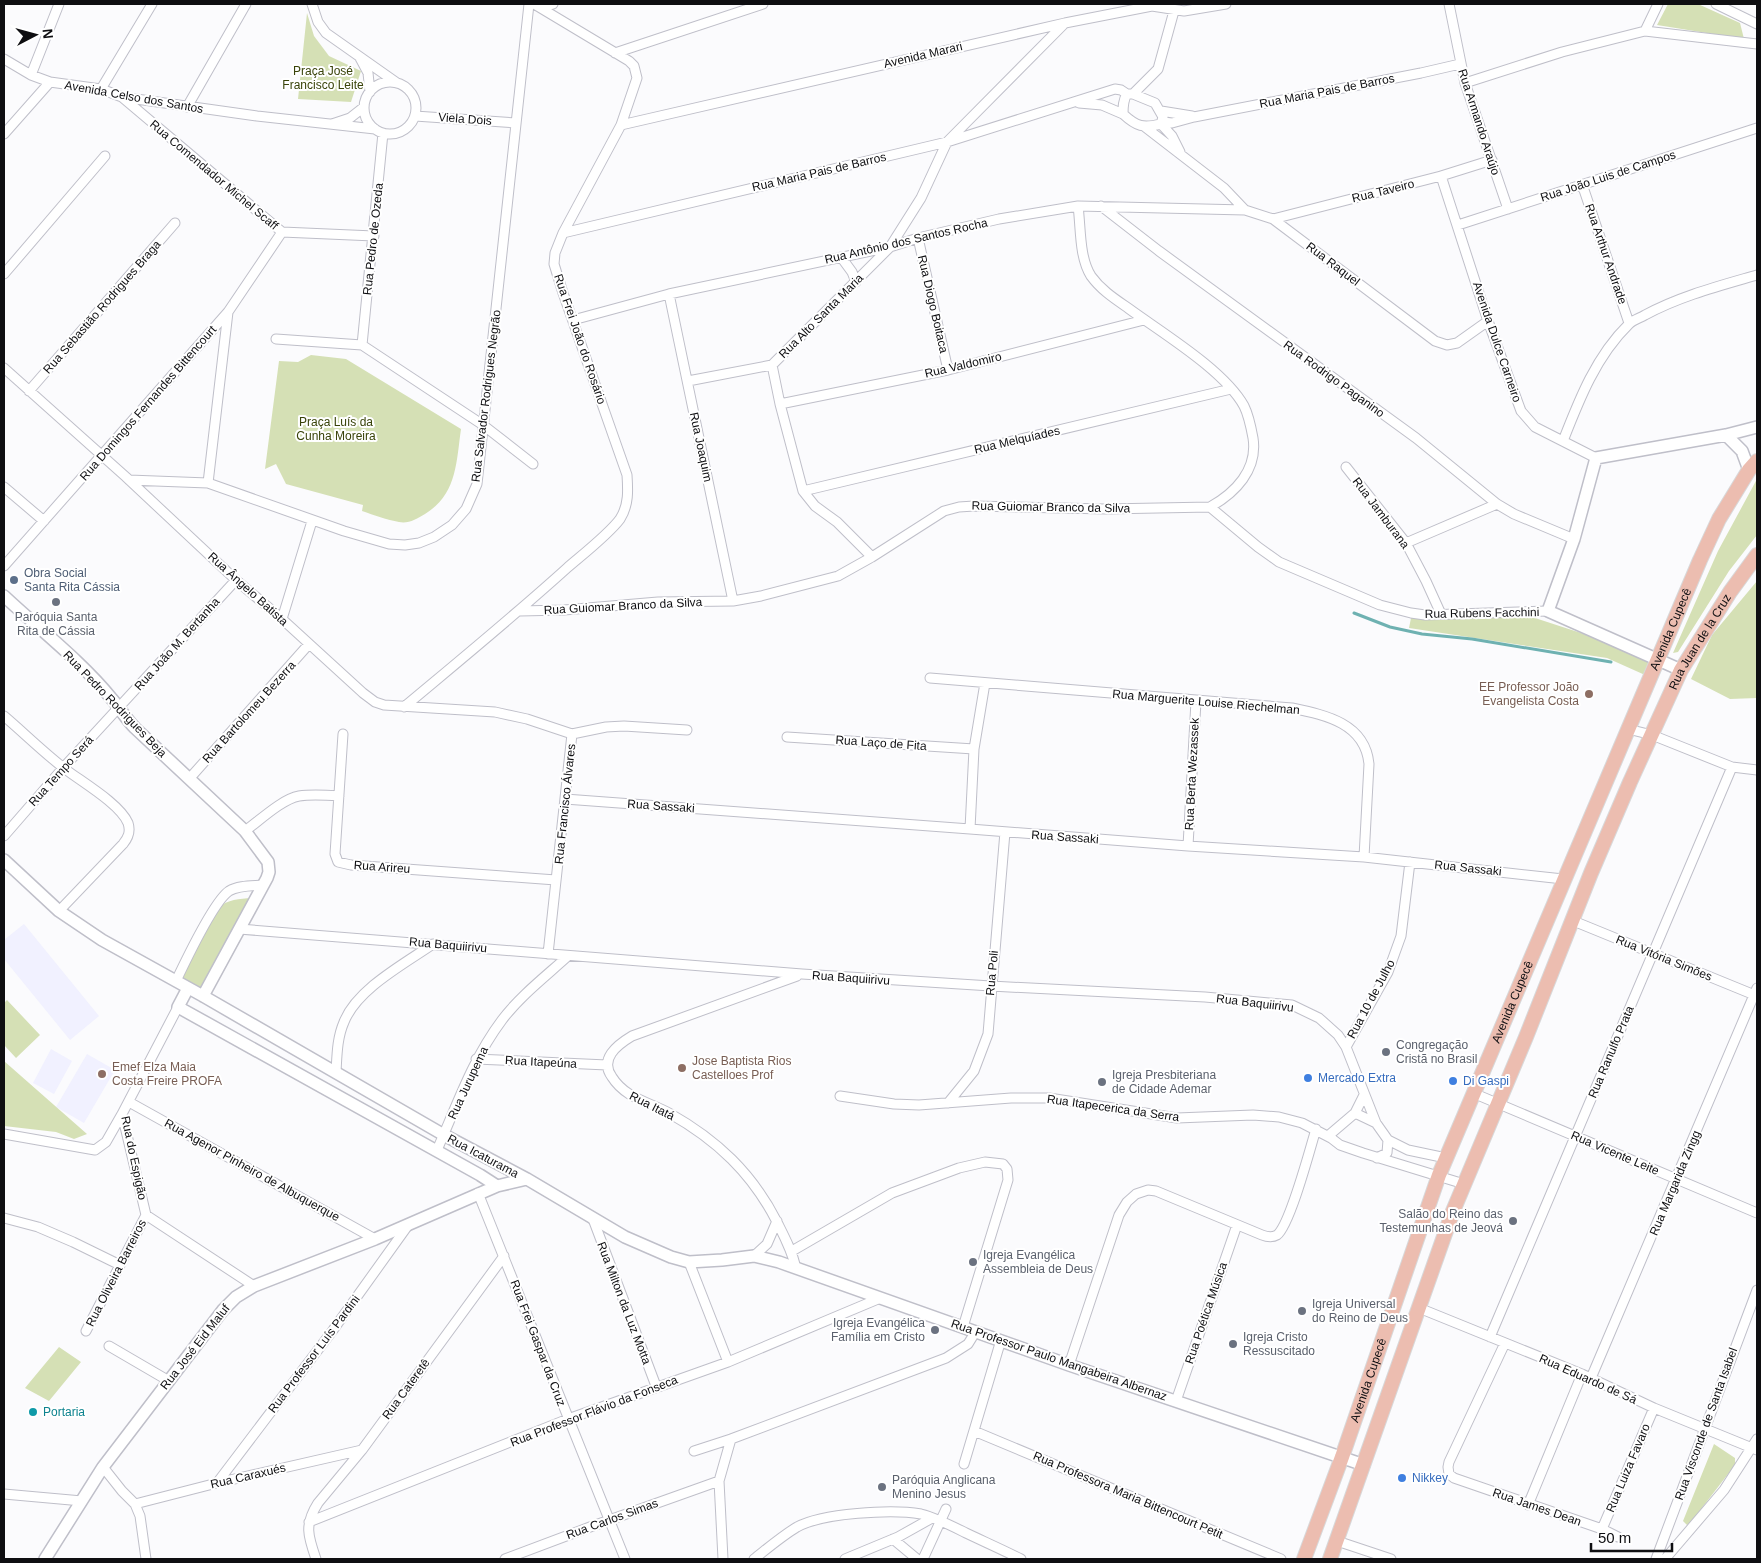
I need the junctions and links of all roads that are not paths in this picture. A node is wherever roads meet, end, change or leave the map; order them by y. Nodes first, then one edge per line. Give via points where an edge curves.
1 (60, 4) edge
2 (152, 4) edge
3 (246, 4) edge
4 (312, 4) edge
5 (528, 4) edge
6 (553, 4) edge
7 (763, 4) edge
8 (1226, 4) edge
9 (1449, 4) edge
10 (1658, 4) edge
11 (1718, 4) edge
12 (1149, 5) edge
13 (538, 6) edge
14 (1194, 7) edge
15 (1174, 11) junction
16 (1065, 23) junction
17 (1757, 24) edge
18 (1645, 31) junction
19 (1757, 44) edge
20 (615, 53) junction
21 (4, 58) edge
22 (360, 58) junction
23 (1460, 64) junction
24 (31, 75) junction
25 (50, 82) junction
26 (1465, 82) junction
27 (397, 83) junction
28 (101, 89) junction
29 (370, 92) junction
30 (1130, 94) junction
31 (122, 97) junction
32 (1073, 103) junction
33 (187, 107) junction
34 (364, 107) junction
35 (1161, 111) junction
36 (1123, 114) junction
37 (415, 116) junction
38 (1194, 117) junction
39 (516, 122) junction
40 (1162, 123) junction
41 (330, 125) junction
42 (621, 125) junction
43 (1145, 127) junction
44 (1757, 128) edge
45 (379, 131) junction
46 (4, 134) edge
47 (947, 142) junction
48 (1182, 154) junction
49 (105, 156) dead end
50 (1492, 160) junction
51 (1441, 176) junction
52 (1582, 184) junction
53 (1078, 206) junction
54 (1101, 206) junction
55 (1508, 209) junction
56 (1245, 210) junction
57 (1273, 219) junction
58 (175, 223) dead end
59 (1458, 225) junction
60 (282, 232) junction
61 (563, 233) junction
62 (374, 236) junction
63 (918, 238) junction
64 (890, 247) junction
65 (841, 257) junction
66 (4, 274) edge
67 (1757, 275) edge
68 (856, 282) junction
69 (669, 294) junction
70 (228, 312) junction
71 (573, 320) junction
72 (1144, 320) junction
73 (1488, 321) junction
74 (1629, 324) junction
75 (276, 339) dead end
76 (362, 345) junction
77 (772, 365) junction
78 (4, 368) edge
79 (948, 370) junction
80 (688, 381) junction
81 (29, 390) junction
82 (1231, 390) junction
83 (780, 404) junction
84 (483, 425) junction
85 (1757, 427) edge
86 (1726, 435) junction
87 (1563, 441) junction
88 (102, 454) junction
89 (1596, 458) junction
90 (533, 464) dead end
91 (1753, 466) edge
92 (1346, 467) dead end
93 (130, 480) junction
94 (208, 483) junction
95 (4, 487) edge
96 (803, 490) junction
97 (1497, 504) junction
98 (1210, 507) junction
99 (44, 521) junction
100 (312, 521) junction
101 (1574, 539) junction
102 (1406, 543) junction
103 (1757, 555) edge
104 (872, 557) junction
105 (4, 566) edge
106 (236, 580) junction
107 (4, 596) edge
108 (732, 601) junction
109 (520, 611) junction
110 (1548, 611) junction
111 (1441, 614) junction
112 (282, 619) junction
113 (309, 644) junction
114 (1658, 659) junction
115 (1681, 670) junction
116 (930, 678) dead end
117 (985, 683) junction
118 (1196, 701) junction
119 (404, 707) junction
120 (119, 708) junction
121 (4, 716) edge
122 (1628, 728) junction
123 (687, 730) dead end
124 (343, 734) dead end
125 (572, 734) junction
126 (1652, 736) junction
127 (787, 737) dead end
128 (974, 749) junction
129 (1732, 767) junction
130 (63, 768) junction
131 (1757, 770) edge
132 (189, 779) junction
133 (339, 796) junction
134 (566, 799) junction
135 (970, 828) junction
136 (245, 831) junction
137 (1005, 832) junction
138 (4, 836) edge
139 (1188, 846) junction
140 (1364, 857) junction
141 (4, 860) edge
142 (1410, 862) junction
143 (1563, 879) junction
144 (556, 880) junction
145 (263, 885) junction
146 (59, 911) junction
147 (1572, 920) junction
148 (239, 929) junction
149 (433, 944) junction
150 (548, 954) junction
151 (1653, 954) junction
152 (568, 956) junction
153 (802, 974) junction
154 (176, 981) junction
155 (991, 986) junction
156 (188, 988) junction
157 (1756, 993) edge
158 (203, 996) junction
159 (178, 1007) junction
160 (1346, 1047) junction
161 (476, 1059) junction
162 (606, 1065) junction
163 (336, 1072) junction
164 (1473, 1093) junction
165 (1364, 1095) junction
166 (840, 1096) dead end
167 (129, 1102) junction
168 (948, 1102) junction
169 (1498, 1104) junction
170 (1354, 1113) junction
171 (122, 1114) junction
172 (1376, 1123) junction
173 (1316, 1129) junction
174 (4, 1134) edge
175 (444, 1135) junction
176 (1328, 1136) junction
177 (1575, 1136) junction
178 (1388, 1140) junction
179 (437, 1150) junction
180 (1378, 1158) junction
181 (1446, 1158) junction
182 (1439, 1175) junction
183 (1677, 1178) junction
184 (527, 1179) junction
185 (1464, 1184) junction
186 (497, 1186) junction
187 (478, 1194) junction
188 (1757, 1213) edge
189 (146, 1214) junction
190 (4, 1218) edge
191 (593, 1219) junction
192 (777, 1221) junction
193 (409, 1224) junction
194 (1237, 1225) junction
195 (376, 1239) junction
196 (792, 1251) junction
197 (504, 1256) junction
198 (754, 1256) junction
199 (689, 1262) junction
200 (120, 1265) junction
201 (796, 1268) junction
202 (254, 1286) junction
203 (1757, 1290) edge
204 (878, 1299) junction
205 (1419, 1308) junction
206 (963, 1327) junction
207 (86, 1331) dead end
208 (976, 1331) junction
209 (1490, 1337) junction
210 (1001, 1340) junction
211 (1506, 1343) junction
212 (109, 1346) dead end
213 (728, 1362) junction
214 (1069, 1365) junction
215 (1582, 1374) junction
216 (1591, 1378) junction
217 (169, 1381) junction
218 (656, 1386) junction
219 (1176, 1400) junction
220 (1654, 1408) junction
221 (568, 1419) junction
222 (1705, 1428) junction
223 (974, 1431) junction
224 (730, 1439) junction
225 (1756, 1445) edge
226 (362, 1450) junction
227 (694, 1451) dead end
228 (1342, 1457) junction
229 (964, 1464) dead end
230 (1364, 1465) junction
231 (103, 1467) junction
232 (719, 1481) junction
233 (217, 1482) junction
234 (4, 1494) edge
235 (82, 1501) junction
236 (135, 1504) junction
237 (1528, 1505) junction
238 (946, 1509) dead end
239 (937, 1519) junction
240 (609, 1520) junction
241 (309, 1522) junction
242 (1602, 1529) junction
243 (1618, 1537) dead end
244 (893, 1539) junction
245 (1337, 1541) junction
246 (1017, 1558) edge
247 (46, 1559) edge
248 (146, 1559) edge
249 (316, 1559) edge
250 (505, 1559) edge
251 (625, 1559) edge
252 (723, 1559) edge
253 (754, 1559) edge
254 (845, 1559) edge
255 (917, 1559) edge
256 (922, 1559) edge
257 (1281, 1559) edge
258 (1304, 1559) edge
259 (1330, 1559) edge
260 (1391, 1559) edge
261 (1656, 1559) edge
262 (1665, 1559) edge

1 - 24 street
2 - 28 street
3 - 33 street
4 - 22 street via 326,33
5 - 39 street, Rua Salvador Rodrigues Negrão
6 - 13 street
7 - 20 street
8 - 14 street, Avenida Marari
9 - 23 street, Rua Armando Araújo
10 - 18 street
11 - 17 street
12 - 15 street, Avenida Marari
12 - 16 street, Avenida Marari
13 - 20 street
14 - 15 street, Avenida Marari
15 - 30 street via 1158,69
16 - 42 street, Avenida Marari
16 - 47 street, Rua Alto Santa Maria
18 - 19 street
18 - 26 street
20 - 42 street, Rua Frei João do Rosário via 629,61 637,72
21 - 24 street, Avenida Celso dos Santos
22 - 27 street
22 - 29 street via 368,73
23 - 26 street, Rua Armando Araújo
23 - 38 street, Rua Maria Pais de Barros
24 - 25 street, Avenida Celso dos Santos
25 - 28 street, Avenida Celso dos Santos
25 - 46 street
26 - 50 street, Rua Armando Araújo
27 - 29 street via 383,83
27 - 37 street via 412,96
28 - 31 street, Avenida Celso dos Santos
29 - 34 street
30 - 32 street, Rua Maria Pais de Barros via 1115,89
30 - 35 street via 1155,103
30 - 36 street via 1125,97
31 - 33 street, Avenida Celso dos Santos
31 - 60 street, Rua Comendador Michel Scaff
32 - 36 street, Rua Maria Pais de Barros via 1102,105
32 - 47 street, Rua Maria Pais de Barros
33 - 41 street, Avenida Celso dos Santos
34 - 41 street, Avenida Celso dos Santos via 350,118
34 - 45 street via 368,123
35 - 38 street, Rua Maria Pais de Barros
35 - 40 street
36 - 43 street via 1134,124
37 - 39 street, Viela Dois
37 - 45 street via 408,127 396,134
38 - 40 street, Rua Maria Pais de Barros via 1172,124
39 - 84 street, Rua Salvador Rodrigues Negrão
40 - 43 street
40 - 48 street, Rua Raquel
41 - 45 street, Avenida Celso dos Santos
42 - 61 street, Rua Frei João do Rosário
43 - 48 street, Rua Raquel
44 - 52 street, Rua João Luis de Campos
45 - 62 street, Rua Pedro de Ozeda
47 - 61 street, Rua Maria Pais de Barros
47 - 64 street, Rua Alto Santa Maria via 921,198
48 - 56 street, Rua Raquel
49 - 66 street
50 - 51 street, Rua Taveiro
50 - 55 street, Rua Armando Araújo
51 - 57 street, Rua Taveiro
51 - 59 street, Avenida Dulce Carneiro
52 - 55 street, Rua João Luis de Campos
52 - 74 street, Rua Arthur Andrade
53 - 54 street, Rua Antônio dos Santos Rocha
53 - 63 street, Rua Antônio dos Santos Rocha via 999,219
53 - 72 street via 1083,250 1092,277 1100,288
54 - 56 street, Rua Antônio dos Santos Rocha
54 - 97 street, Rua Rodrigo Paganino via 1416,438
55 - 59 street, Rua João Luis de Campos
56 - 57 street, Rua Raquel
57 - 73 street, Rua Raquel via 1435,341 1447,345 1457,343
58 - 81 street, Rua Sebastião Rodrigues Braga
59 - 73 street, Avenida Dulce Carneiro
60 - 62 street, Rua Comendador Michel Scaff
60 - 70 street, Rua Domingos Fernandes Bittencourt
61 - 71 street, Rua Frei João do Rosário via 554,264
62 - 76 street, Rua Pedro de Ozeda
63 - 64 street, Rua Antônio dos Santos Rocha
63 - 79 street, Rua Diogo Boitaca
64 - 65 street, Rua Antônio dos Santos Rocha
64 - 68 street, Rua Alto Santa Maria
65 - 68 street
65 - 69 street, Rua Antônio dos Santos Rocha
67 - 74 street via 1666,304
68 - 77 street, Rua Alto Santa Maria
69 - 71 street, Rua Antônio dos Santos Rocha
69 - 80 street, Rua Joaquim
70 - 88 street, Rua Domingos Fernandes Bittencourt
70 - 94 street
71 - 109 street, Rua Frei João do Rosário via 627,474 628,493 619,520
72 - 79 street, Rua Valdomiro
72 - 82 street via 1196,357
73 - 87 street, Avenida Dulce Carneiro via 1521,411 1535,428
74 - 87 street via 1592,374
75 - 76 street
76 - 84 street
77 - 80 street
77 - 83 street, Rua Alto Santa Maria
78 - 81 street, Rua Ângelo Batista
79 - 83 street, Rua Valdomiro
80 - 108 street, Rua Joaquim
81 - 88 street, Rua Ângelo Batista
82 - 96 street, Rua Melquíades
82 - 98 street via 1249,417 1254,446 1252,460 1244,479 1234,491
83 - 96 street, Rua Alto Santa Maria
84 - 90 street
84 - 100 street, Rua Salvador Rodrigues Negrão via 477,484 466,509 452,525 434,537 419,543 389,544
85 - 86 street
86 - 89 street
86 - 91 street
87 - 89 street, Avenida Dulce Carneiro
88 - 93 street, Rua Ângelo Batista
88 - 99 street, Rua Domingos Fernandes Bittencourt
89 - 101 street
91 - 114 main road, Avenida Cupecê via 1719,519
92 - 102 street, Rua Jamburana
93 - 94 street, Rua Salvador Rodrigues Negrão
93 - 106 street, Rua Ângelo Batista
94 - 100 street, Rua Salvador Rodrigues Negrão
95 - 99 street
96 - 104 street, Rua Alto Santa Maria via 815,506 837,522
97 - 101 street, Rua Rodrigo Paganino
97 - 102 street
98 - 104 street, Rua Guiomar Branco da Silva via 958,507 944,511
98 - 111 street, Rua Rubens Facchini via 1258,547 1290,567 1380,605 1411,614
99 - 105 street, Rua Domingos Fernandes Bittencourt
100 - 112 street
101 - 110 street
102 - 111 street, Rua Jamburana
103 - 115 main road, Rua Juan de la Cruz
104 - 108 street, Rua Guiomar Branco da Silva via 838,576
106 - 112 street, Rua Ângelo Batista
106 - 120 street, Rua João M. Bertanha
107 - 120 street, Rua Pedro Rodrigues Beja via 85,670
108 - 109 street, Rua Guiomar Branco da Silva
109 - 119 street, Rua Frei João do Rosário
110 - 111 street, Rua Rubens Facchini
110 - 114 street, Rua Rubens Facchini
112 - 113 street, Rua Ângelo Batista
113 - 119 street, Rua Ângelo Batista via 375,702
113 - 132 street, Rua Bartolomeu Bezerra
114 - 115 street, Rua Rubens Facchini
114 - 122 main road, Avenida Cupecê
115 - 126 main road, Rua Juan de la Cruz
116 - 117 street, Rua Marguerite Louise Riechelman
117 - 118 street, Rua Marguerite Louise Riechelman
117 - 128 street
118 - 139 street, Rua Berta Wezassek
118 - 140 street, Rua Marguerite Louise Riechelman via 1292,708 1321,714 1358,736 1366,749 1369,764
119 - 125 street, Rua Francisco Álvares via 496,712
120 - 130 street, Rua Tempo Será
120 - 132 street, Rua Pedro Rodrigues Beja via 135,728
121 - 130 street
122 - 126 street
122 - 143 main road, Avenida Cupecê
123 - 125 street via 624,726
124 - 133 street, Rua Arireu
125 - 134 street, Rua Francisco Álvares
126 - 129 street
126 - 147 main road, Avenida Cupecê
127 - 128 street, Rua Laço de Fita
128 - 135 street
129 - 131 street
129 - 151 street, Rua Ranulfo Prata
130 - 138 street, Rua Tempo Será
130 - 146 street via 114,805 124,815 129,832 123,844
132 - 136 street, Rua Pedro Rodrigues Beja
133 - 136 street via 298,796
133 - 144 street, Rua Arireu via 335,854 342,864
134 - 135 street, Rua Sassaki
134 - 144 street, Rua Francisco Álvares
135 - 137 street, Rua Sassaki
136 - 145 street, Rua Pedro Rodrigues Beja via 268,862 269,872
137 - 139 street, Rua Sassaki
137 - 155 street, Rua Poli
139 - 140 street, Rua Sassaki
140 - 142 street, Rua Sassaki
141 - 146 street, Rua Icaturama
142 - 143 street, Rua Sassaki
142 - 160 street, Rua 10 de Julho via 1401,936 1388,972
143 - 164 main road, Avenida Cupecê
144 - 150 street, Rua Francisco Álvares
145 - 148 street, Rua Pedro Rodrigues Beja
145 - 154 street via 238,888 222,898
146 - 154 street, Rua Icaturama via 102,940
147 - 151 street, Rua Vitória Simões
147 - 169 main road, Avenida Cupecê
148 - 149 street, Rua Baquiirivu
148 - 158 street, Rua Pedro Rodrigues Beja
149 - 150 street, Rua Baquiirivu
149 - 163 street via 369,989 355,1003 338,1039
150 - 152 street, Rua Baquiirivu
151 - 157 street, Rua Vitória Simões
151 - 177 street, Rua Ranulfo Prata
152 - 153 street, Rua Baquiirivu
152 - 161 street, Rua Jurupema via 503,1018
153 - 155 street, Rua Baquiirivu
153 - 162 street via 632,1036 611,1053
154 - 156 street, Rua Icaturama
155 - 160 street, Rua Baquiirivu via 1205,997 1292,1005 1327,1024
155 - 168 street, Rua Poli via 988,1034 974,1071
156 - 158 street, Rua Icaturama
156 - 159 street, Rua do Espigão
157 - 183 street, Rua Margarida Zingg
158 - 163 street, Rua Icaturama
159 - 167 street, Rua do Espigão
159 - 179 street, Rua Icaturama
160 - 165 street, Rua Baquiirivu
161 - 162 street, Rua Itapeúna
161 - 175 street, Rua Jurupema
162 - 192 street, Rua Itatá via 620,1088 701,1132 723,1150 753,1181
163 - 175 street, Rua Icaturama
164 - 169 street, Rua Vicente Leite
164 - 181 main road, Avenida Cupecê
165 - 170 street
165 - 172 street, Rua Baquiirivu
166 - 168 street, Rua Itapecerica da Serra via 894,1104
167 - 171 street, Rua do Espigão
167 - 195 street, Rua Agenor Pinheiro de Albuquerque
168 - 173 street, Rua Itapecerica da Serra via 1049,1098 1178,1118 1279,1117
169 - 177 street, Rua Vicente Leite
169 - 185 main road, Avenida Cupecê
170 - 172 street
170 - 176 street
171 - 174 street via 106,1142 94,1150
171 - 189 street, Rua do Espigão
172 - 178 street, Rua Baquiirivu
173 - 176 street, Rua Itapecerica da Serra
173 - 194 street via 1287,1219 1278,1233 1269,1237
175 - 179 street, Rua Jurupema
175 - 184 street, Rua Icaturama
176 - 180 street, Rua Itapecerica da Serra
177 - 183 street, Rua Vicente Leite
177 - 209 street, Rua Ranulfo Prata
178 - 180 street via 1387,1153
178 - 181 street, Rua Baquiirivu via 1408,1150
179 - 186 street, Rua Icaturama
180 - 182 street, Rua Itapecerica da Serra
181 - 182 main road, Avenida Cupecê
182 - 185 street, Rua Itapecerica da Serra
182 - 228 main road, Avenida Cupecê
183 - 188 street, Rua Vicente Leite
183 - 216 street, Rua Margarida Zingg
184 - 186 street, Rua José Eid Maluf
184 - 191 street, Rua Icaturama
185 - 205 main road, Avenida Cupecê
186 - 187 street, Rua José Eid Maluf
187 - 193 street, Rua José Eid Maluf
187 - 197 street, Rua Frei Gaspar da Cruz
189 - 200 street, Rua Oliveira Barreiros
189 - 202 street, Rua do Espigão
190 - 200 street via 38,1226
191 - 199 street, Rua Icaturama via 626,1237
191 - 218 street, Rua Milton da Luz Motta
192 - 196 street, Rua Itatá
192 - 198 street via 767,1244
193 - 195 street, Rua José Eid Maluf
193 - 233 street, Rua Professor Luís Pardini
194 - 214 street via 1161,1192 1143,1191 1132,1197 1119,1215
194 - 219 street, Rua Poética Música
195 - 202 street, Rua José Eid Maluf
196 - 201 street, Rua Itatá
196 - 206 street via 892,1193 959,1168 1000,1162 1006,1166 1007,1186
197 - 221 street, Rua Frei Gaspar da Cruz
197 - 226 street, Rua Cateretê
198 - 199 street, Rua Icaturama
198 - 201 street, Rua Professor Paulo Mangabeira Albernaz
199 - 213 street
200 - 207 street, Rua Oliveira Barreiros
201 - 204 street, Rua Professor Paulo Mangabeira Albernaz
202 - 217 street, Rua José Eid Maluf via 223,1310
203 - 222 street, Rua Visconde de Santa Isabel
204 - 206 street, Rua Professor Paulo Mangabeira Albernaz
204 - 213 street, Rua Professor Flávio da Fonseca
205 - 209 street, Rua Eduardo de Sá
205 - 230 main road, Avenida Cupecê
206 - 208 street, Rua Professor Paulo Mangabeira Albernaz
208 - 210 street, Rua Professor Paulo Mangabeira Albernaz
208 - 224 street via 968,1344 938,1362
209 - 211 street, Rua Eduardo de Sá
210 - 214 street, Rua Professor Paulo Mangabeira Albernaz
210 - 223 street
211 - 215 street, Rua Eduardo de Sá
211 - 237 street, Rua James Dean via 1449,1462 1448,1472 1454,1478
212 - 217 street
213 - 218 street, Rua Professor Flávio da Fonseca
214 - 219 street, Rua Professor Paulo Mangabeira Albernaz
215 - 216 street, Rua Eduardo de Sá
215 - 237 street
216 - 220 street, Rua Eduardo de Sá
217 - 231 street, Rua José Eid Maluf
218 - 221 street, Rua Professor Flávio da Fonseca
219 - 228 street, Rua Professor Paulo Mangabeira Albernaz
220 - 222 street, Rua Eduardo de Sá
220 - 242 street, Rua Luiza Favaro
221 - 240 street, Rua Frei Gaspar da Cruz
221 - 241 street, Rua Professor Flávio da Fonseca
222 - 225 street, Rua Eduardo de Sá
222 - 261 street, Rua Visconde de Santa Isabel
223 - 229 street
223 - 257 street, Rua Professora Maria Bittencourt Petit
224 - 227 street
224 - 232 street
225 - 262 street via 1724,1490
226 - 233 street, Rua Caraxués
226 - 241 street, Rua Cateretê via 318,1503
228 - 230 street, Rua Professor Paulo Mangabeira Albernaz
228 - 258 main road, Avenida Cupecê
230 - 245 main road, Avenida Cupecê
231 - 235 street, Rua José Eid Maluf
231 - 236 street
232 - 240 street, Rua Carlos Simas
232 - 252 street
233 - 236 street, Rua Caraxués
234 - 235 street
235 - 247 street, Rua José Eid Maluf
236 - 248 street via 140,1516
237 - 242 street, Rua James Dean
238 - 239 street
239 - 244 street
239 - 246 street
239 - 253 street via 882,1511 825,1518 797,1527
239 - 256 street
240 - 250 street, Rua Carlos Simas
240 - 251 street, Rua Frei Gaspar da Cruz
241 - 249 street
242 - 243 street, Rua James Dean
244 - 254 street
244 - 255 street
245 - 259 main road, Avenida Cupecê
245 - 260 street

